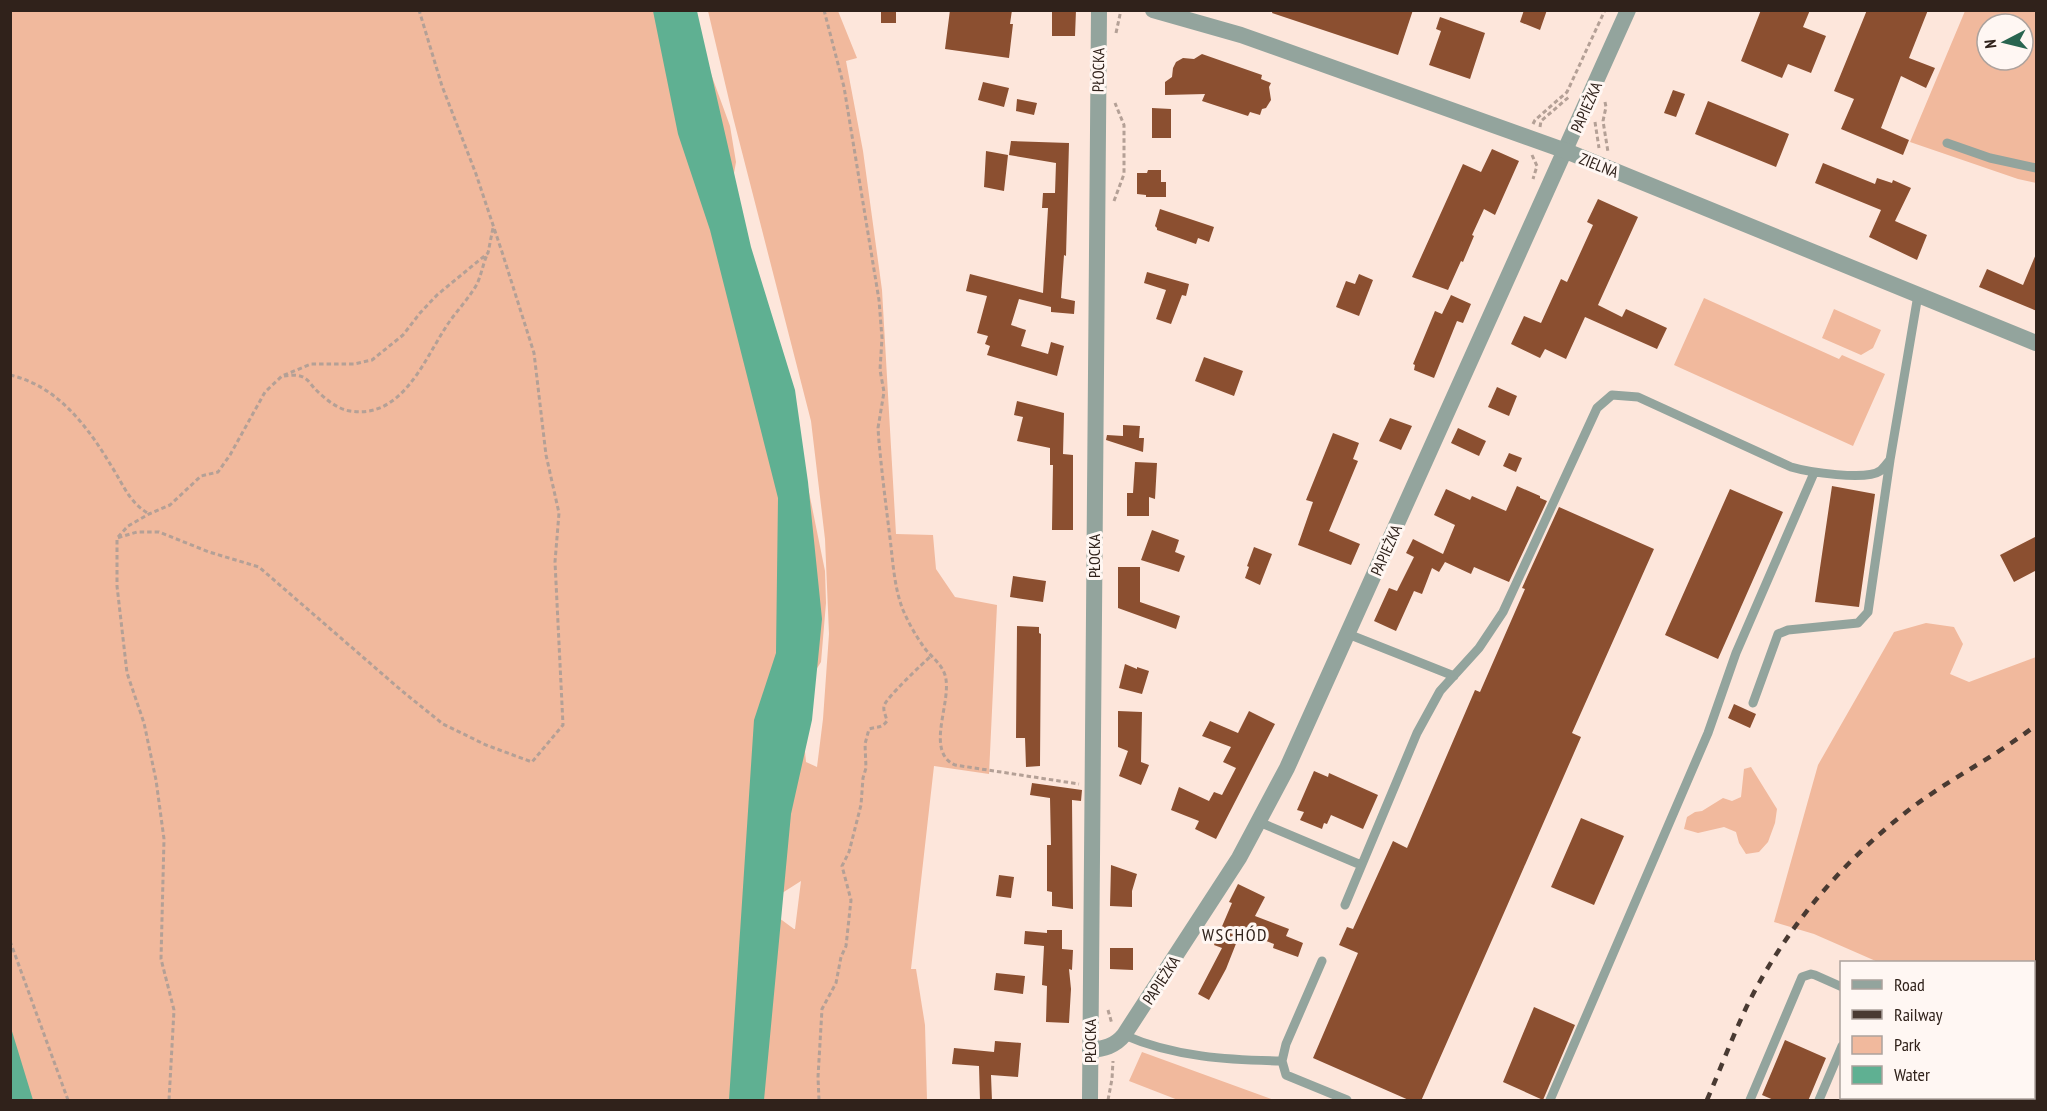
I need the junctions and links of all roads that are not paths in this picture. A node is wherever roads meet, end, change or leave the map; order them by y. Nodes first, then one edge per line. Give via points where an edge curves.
1 (1099, 10) edge
2 (1153, 10) edge
3 (1628, 10) edge
4 (1947, 143) dead end
5 (1566, 152) junction
6 (2037, 168) edge
7 (1918, 295) junction
8 (2037, 343) edge
9 (1890, 460) junction
10 (1814, 473) junction
11 (1348, 634) junction
12 (1454, 676) junction
13 (1753, 703) dead end
14 (1259, 822) junction
15 (1361, 865) junction
16 (1345, 905) dead end
17 (1322, 961) dead end
18 (1840, 986) edge
19 (1124, 1035) junction
20 (1090, 1050) junction
21 (1840, 1051) edge
22 (1282, 1061) junction
23 (1090, 1101) edge
24 (1347, 1101) edge
25 (1550, 1101) edge
26 (1750, 1101) edge
27 (1819, 1101) edge

1 - 20 street, PŁOCKA
2 - 5 street, ZIELNA via 1241,35 1533,147
3 - 5 street, PAPIEŻKA
4 - 6 lane
5 - 7 street, ZIELNA
5 - 11 street, PAPIEŻKA
7 - 8 street, ZIELNA
7 - 9 lane
9 - 10 lane via 1879,472 1865,475
9 - 13 lane via 1868,612 1858,623 1778,634
10 - 12 lane via 1791,467 1638,397 1612,395 1597,408 1503,612
10 - 25 lane via 1736,653 1708,733
11 - 12 lane
11 - 14 street, PAPIEŻKA
12 - 15 lane via 1440,691 1417,733
14 - 15 lane
14 - 19 street, PAPIEŻKA
15 - 16 lane
17 - 22 lane
18 - 26 lane via 1811,974 1802,977
19 - 20 street, PAPIEŻKA via 1107,1048
19 - 22 lane via 1182,1054
20 - 23 street, PŁOCKA
21 - 27 lane
22 - 24 lane via 1286,1074

